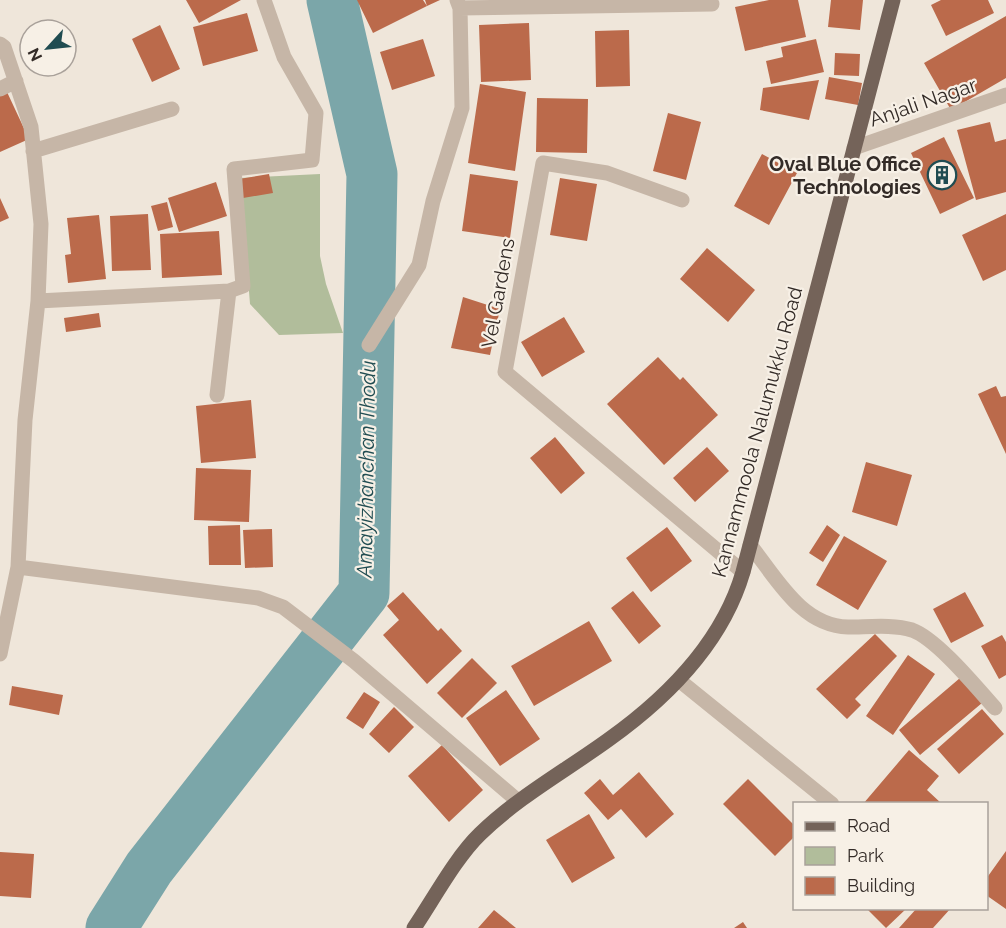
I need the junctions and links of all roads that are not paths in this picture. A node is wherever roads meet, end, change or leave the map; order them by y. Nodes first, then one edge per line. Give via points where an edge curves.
1 (264, 0) edge
2 (892, 0) edge
3 (459, 4) edge
4 (712, 4) dead end
5 (0, 44) edge
6 (16, 81) junction
7 (0, 89) edge
8 (1006, 95) edge
9 (172, 109) dead end
10 (854, 148) junction
11 (33, 151) junction
12 (682, 200) dead end
13 (230, 291) junction
14 (38, 302) junction
15 (369, 345) dead end
16 (217, 396) dead end
17 (750, 545) junction
18 (18, 567) junction
19 (743, 572) junction
20 (0, 654) edge
21 (680, 681) junction
22 (995, 708) dead end
23 (518, 801) junction
24 (830, 802) edge
25 (414, 928) edge

1 - 13 street via 284,57 316,113 312,160 234,168 243,286
2 - 10 main road, Kannammoola Nalumukku Road
3 - 4 street
3 - 15 street via 462,108 433,201 419,265
5 - 6 street
6 - 7 street
6 - 11 street via 31,127
8 - 10 street, Anjali Nagar
9 - 11 street
10 - 17 main road, Kannammoola Nalumukku Road
11 - 14 street via 41,224
12 - 19 street, Vel Gardens via 607,174 543,163 505,372
13 - 14 street
13 - 16 street
14 - 18 street via 25,420
17 - 19 main road, Kannammoola Nalumukku Road
17 - 22 street via 803,612 846,627 912,630 951,659
18 - 20 street
18 - 23 street via 258,598 283,607
19 - 21 main road, Kannammoola Nalumukku Road via 711,639
21 - 23 main road, Kannammoola Nalumukku Road via 610,739
21 - 24 street
23 - 25 main road, Kannammoola Nalumukku Road via 478,836

